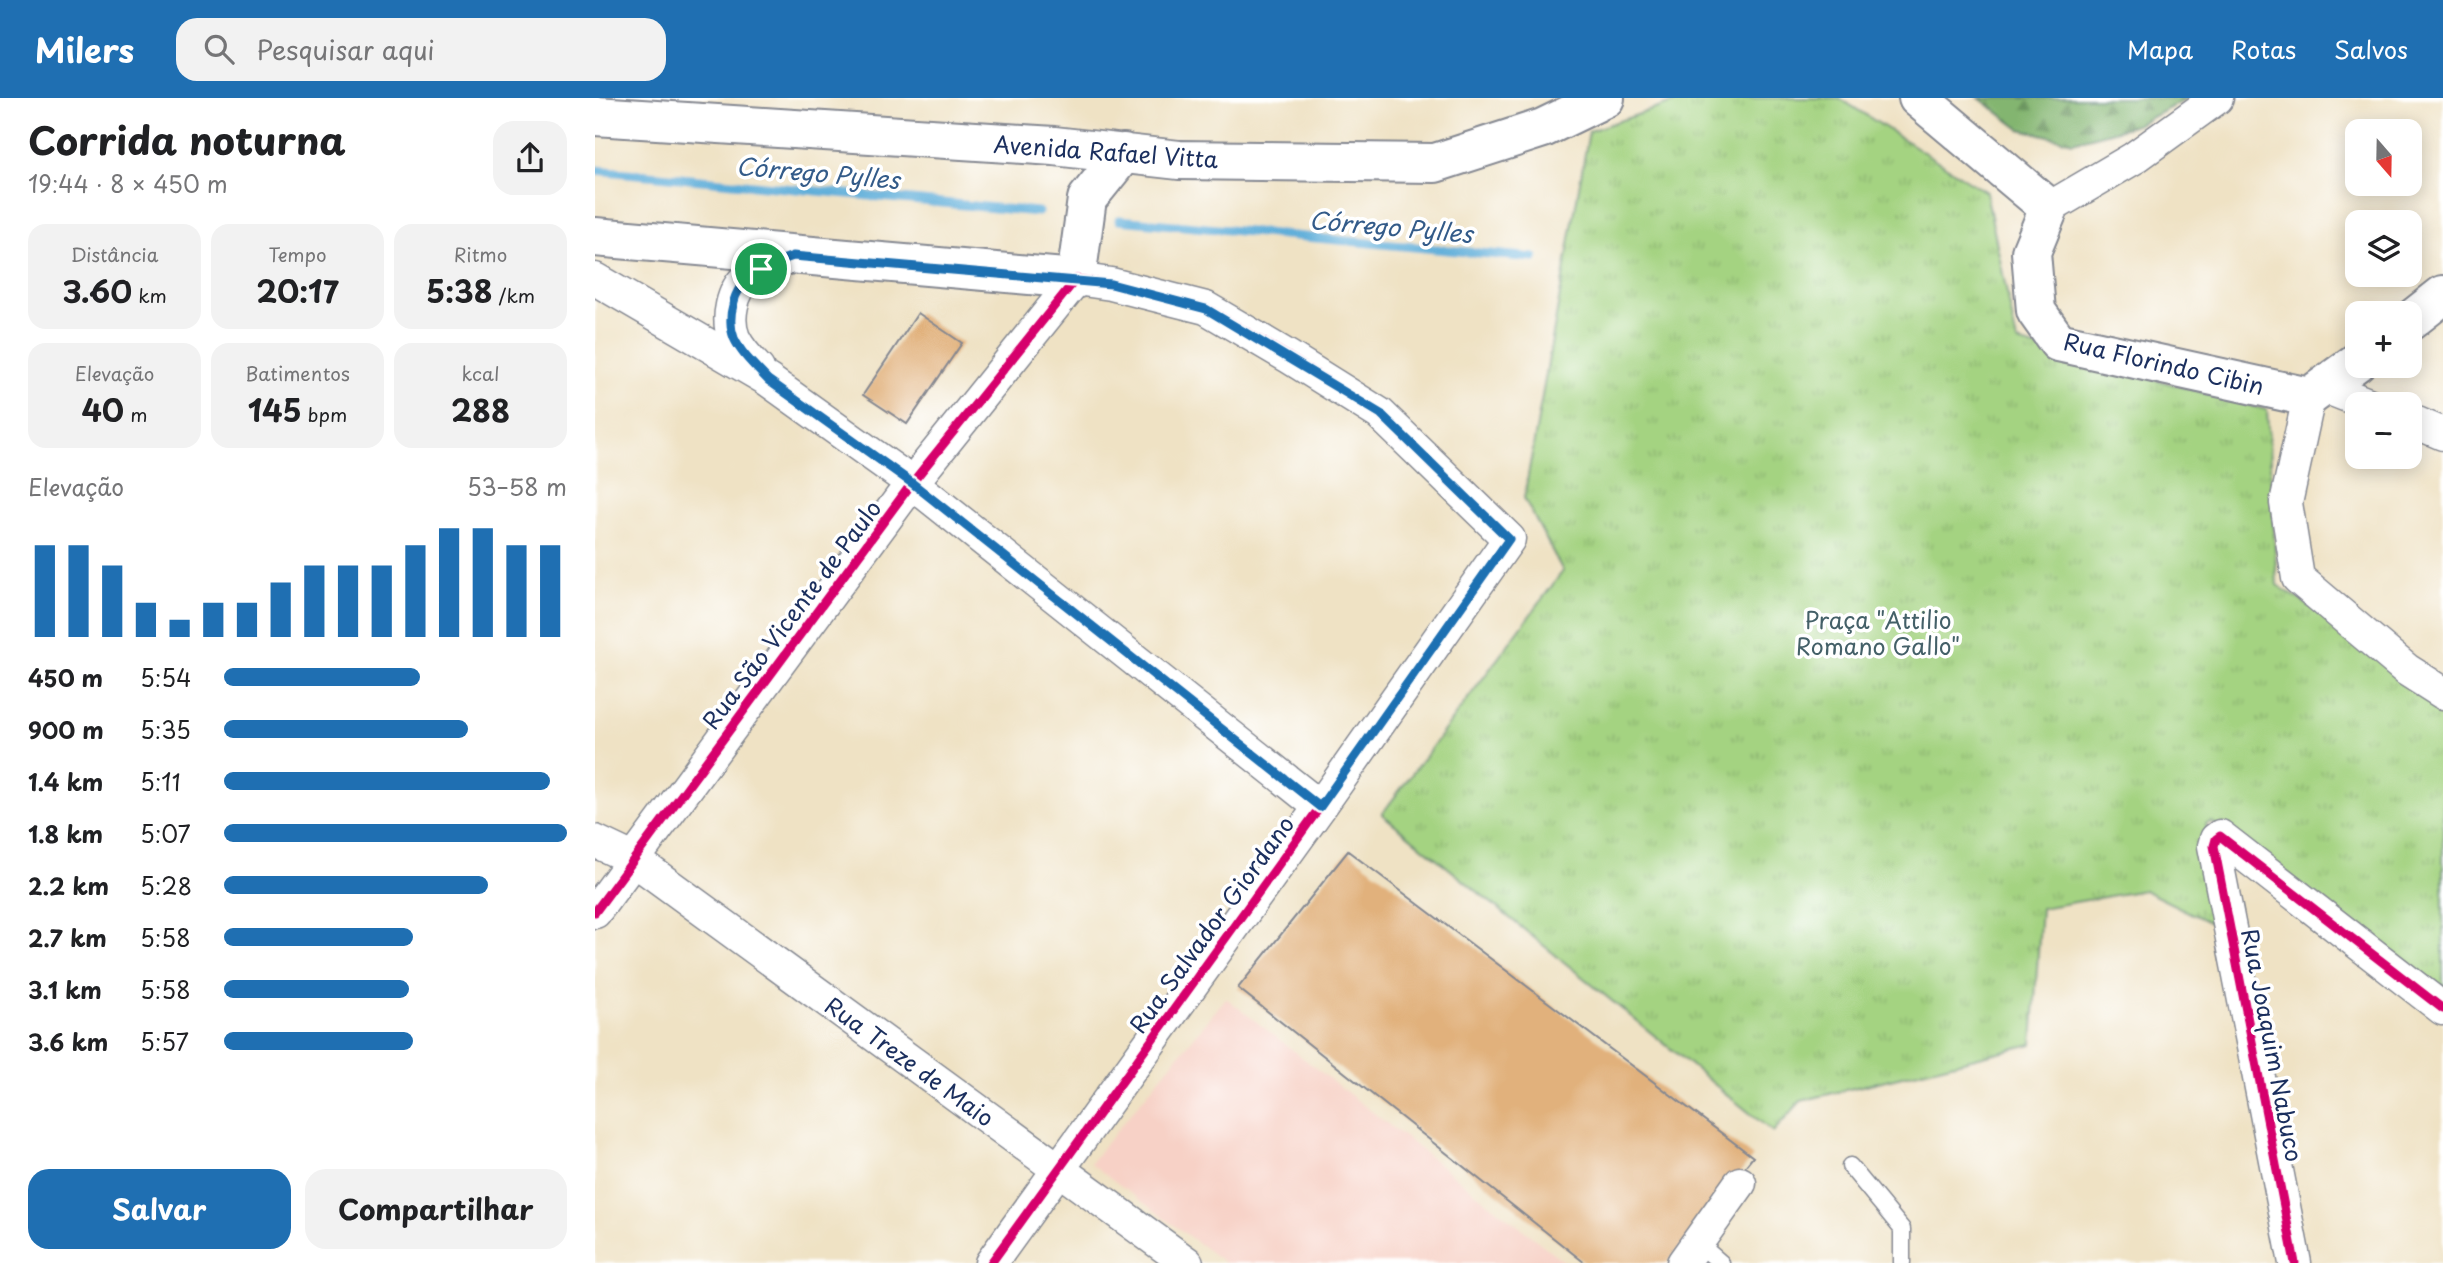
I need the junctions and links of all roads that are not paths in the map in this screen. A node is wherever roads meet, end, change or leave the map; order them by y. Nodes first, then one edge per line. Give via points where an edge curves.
1 (1605, 98) edge
2 (1918, 98) edge
3 (2217, 98) edge
4 (595, 116) edge
5 (1054, 146) junction
6 (1124, 153) junction
7 (1087, 199) junction
8 (2049, 208) junction
9 (595, 237) edge
10 (793, 256) junction
11 (595, 279) edge
12 (1076, 279) junction
13 (2443, 295) edge
14 (2422, 312) edge
15 (2345, 371) edge
16 (768, 380) junction
17 (2317, 392) junction
18 (2345, 399) edge
19 (2422, 425) edge
20 (2443, 433) edge
21 (912, 483) junction
22 (2443, 693) edge
23 (1320, 807) junction
24 (595, 841) edge
25 (633, 859) junction
26 (595, 912) edge
27 (2443, 1009) edge
28 (1850, 1166) dead end
29 (1057, 1169) junction
30 (1740, 1183) dead end
31 (1701, 1256) edge
32 (991, 1263) edge
33 (1187, 1263) edge
34 (1902, 1263) edge
35 (2295, 1263) edge

1 - 6 main road, Avenida Rafael Vitta via 1542,128 1436,163 1179,160
2 - 8 main road
3 - 8 street via 2134,158
4 - 5 main road, Avenida Rafael Vitta
5 - 6 main road, Avenida Rafael Vitta
5 - 7 main road
6 - 7 main road
7 - 12 main road
8 - 17 main road, Rua Florindo Cibin via 2031,252 2036,311 2058,342
9 - 10 main road
10 - 12 main road
10 - 16 street via 745,279 730,316 733,337
11 - 16 street
12 - 21 street, Rua São Vicente de Paulo
12 - 23 street, Rua Salvador Giordano via 1206,309 1289,357 1381,414 1509,539
13 - 14 main road
15 - 17 main road
16 - 21 street
17 - 18 street
17 - 22 street via 2286,503 2298,578 2407,670
19 - 20 street
21 - 23 street
21 - 25 street, Rua São Vicente de Paulo
23 - 29 street, Rua Salvador Giordano
24 - 25 street, Rua Treze de Maio
25 - 26 street, Rua São Vicente de Paulo
25 - 29 street, Rua Treze de Maio
27 - 35 street, Rua Joaquim Nabuco via 2220,836 2216,839
28 - 34 lane via 1902,1229
29 - 32 street, Rua Salvador Giordano
29 - 33 street, Rua Treze de Maio
30 - 31 street

